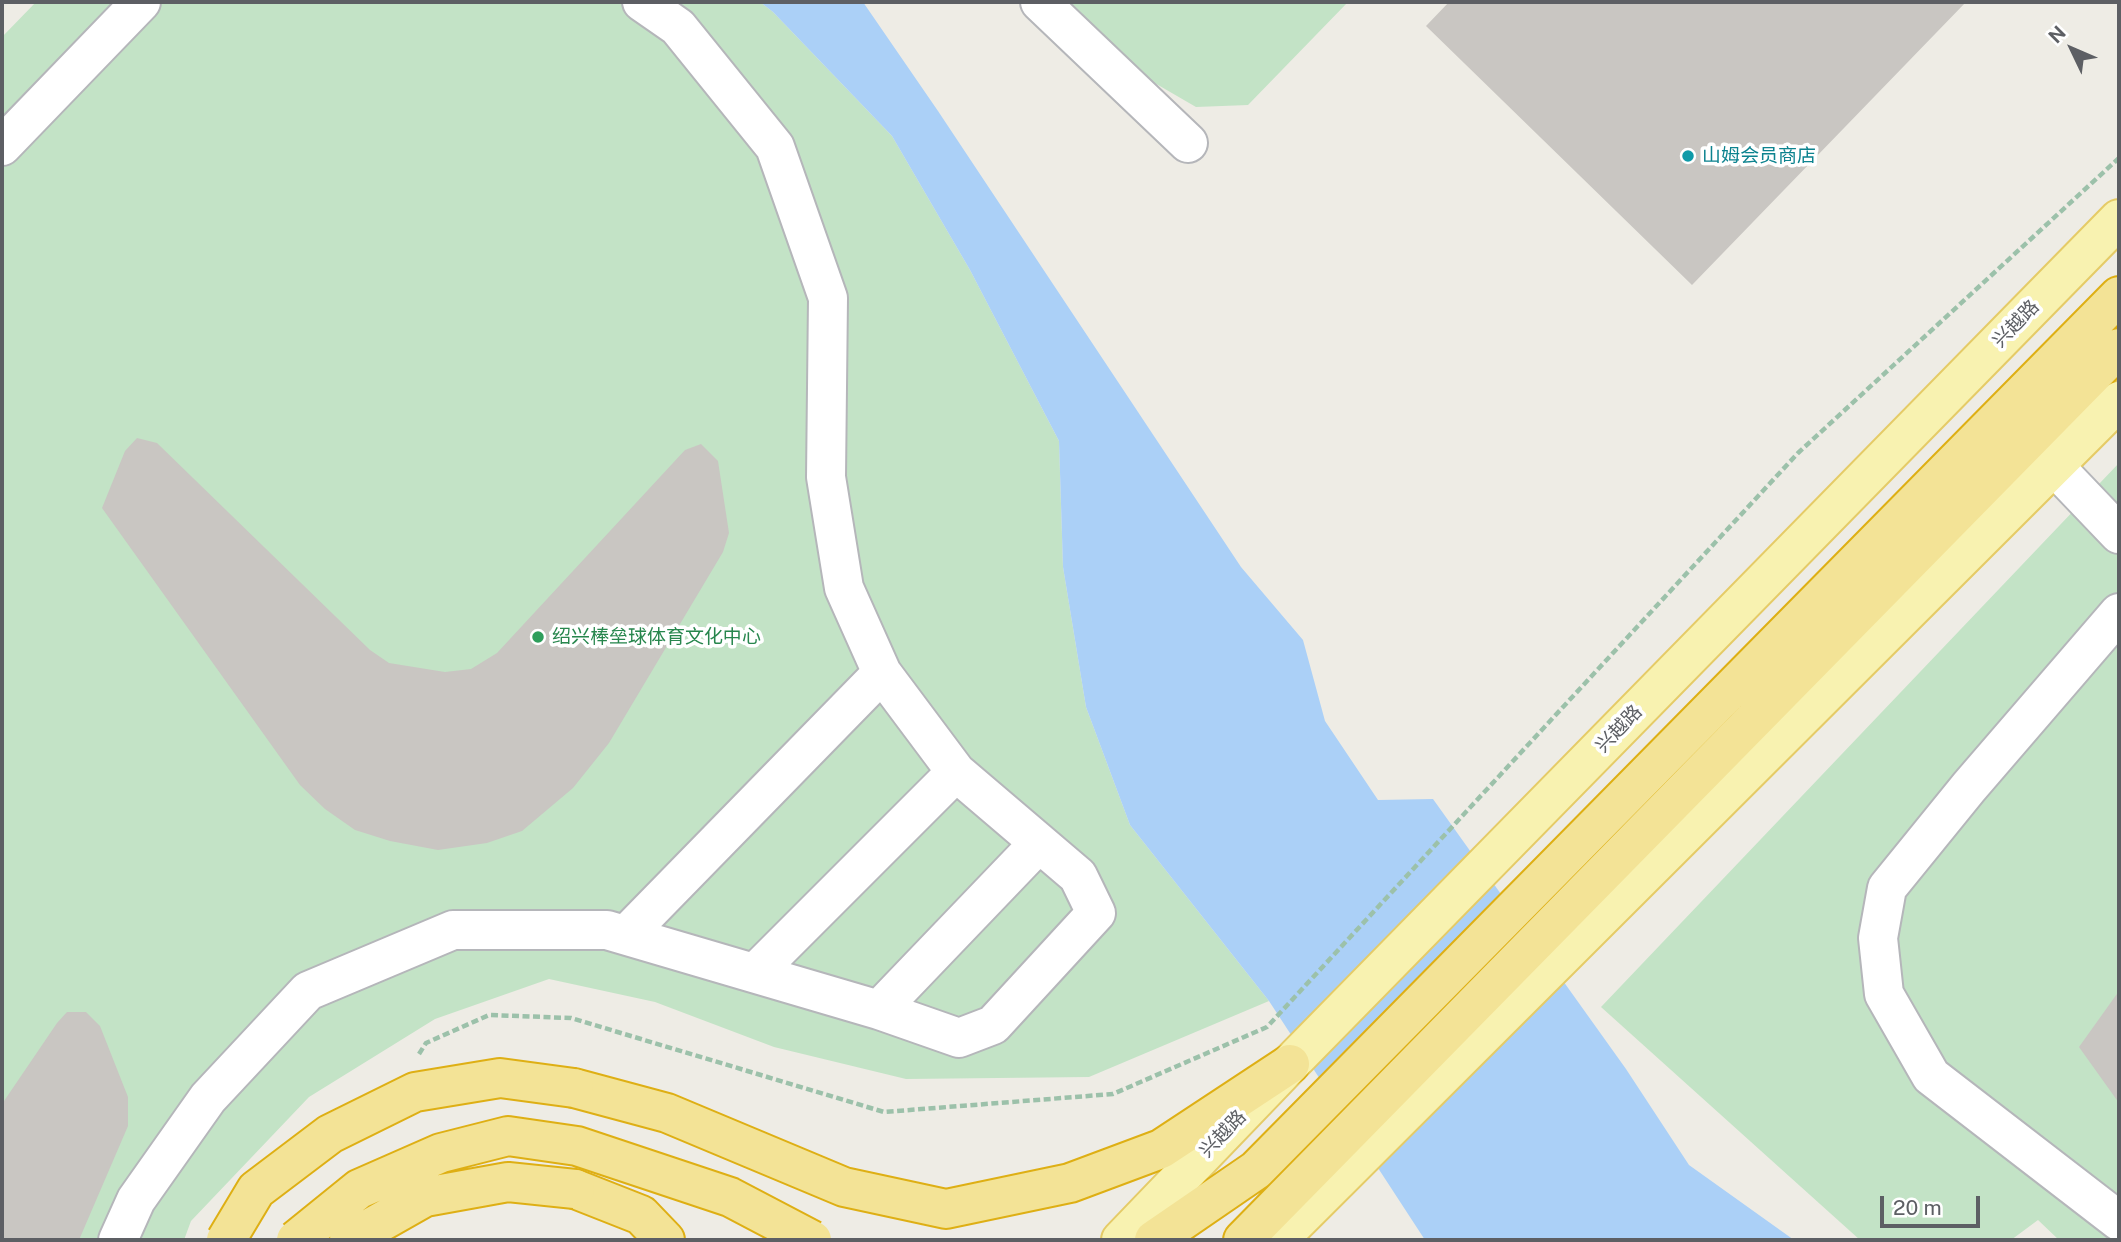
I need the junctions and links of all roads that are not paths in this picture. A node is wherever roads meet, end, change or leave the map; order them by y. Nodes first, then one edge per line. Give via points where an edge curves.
1 (141, 2) edge
2 (642, 2) edge
3 (1040, 2) edge
4 (1188, 143) dead end
5 (2, 146) edge
6 (2119, 219) edge
7 (2119, 296) edge
8 (2119, 348) edge
9 (2119, 401) edge
10 (2054, 466) junction
11 (2119, 534) edge
12 (2119, 613) edge
13 (882, 673) junction
14 (956, 772) junction
15 (1039, 843) junction
16 (626, 935) junction
17 (755, 973) junction
18 (879, 1010) junction
19 (1290, 1064) junction
20 (2119, 1221) edge
21 (118, 1240) edge
22 (226, 1240) edge
23 (296, 1240) edge
24 (349, 1240) edge
25 (665, 1240) edge
26 (812, 1240) edge
27 (1121, 1240) edge
28 (1154, 1240) edge
29 (1243, 1240) edge
30 (1278, 1240) edge

1 - 5 lane
2 - 13 lane via 678,27 775,147 828,298 826,477 844,588
3 - 4 lane
6 - 19 main road, 兴越路
7 - 28 highway via 1256,1170
8 - 29 highway
9 - 10 main road
10 - 11 lane
10 - 30 main road
12 - 20 lane via 1887,888 1878,938 1884,994 1931,1076
13 - 14 lane
13 - 16 lane
14 - 15 lane
14 - 17 lane
15 - 18 lane
15 - 18 lane via 1078,876 1096,913 993,1026 959,1038
16 - 17 lane
16 - 21 lane via 607,930 453,930 308,991 208,1098 136,1200
17 - 18 lane
19 - 22 highway, bridge via 1161,1149 1070,1183 946,1209 844,1186 667,1113 574,1088 500,1078 415,1093 330,1135 256,1190
19 - 27 main road, 兴越路
23 - 26 highway, bridge via 359,1189 441,1153 508,1136 577,1146 730,1197
24 - 25 highway, bridge via 425,1197 508,1182 575,1189 641,1215

